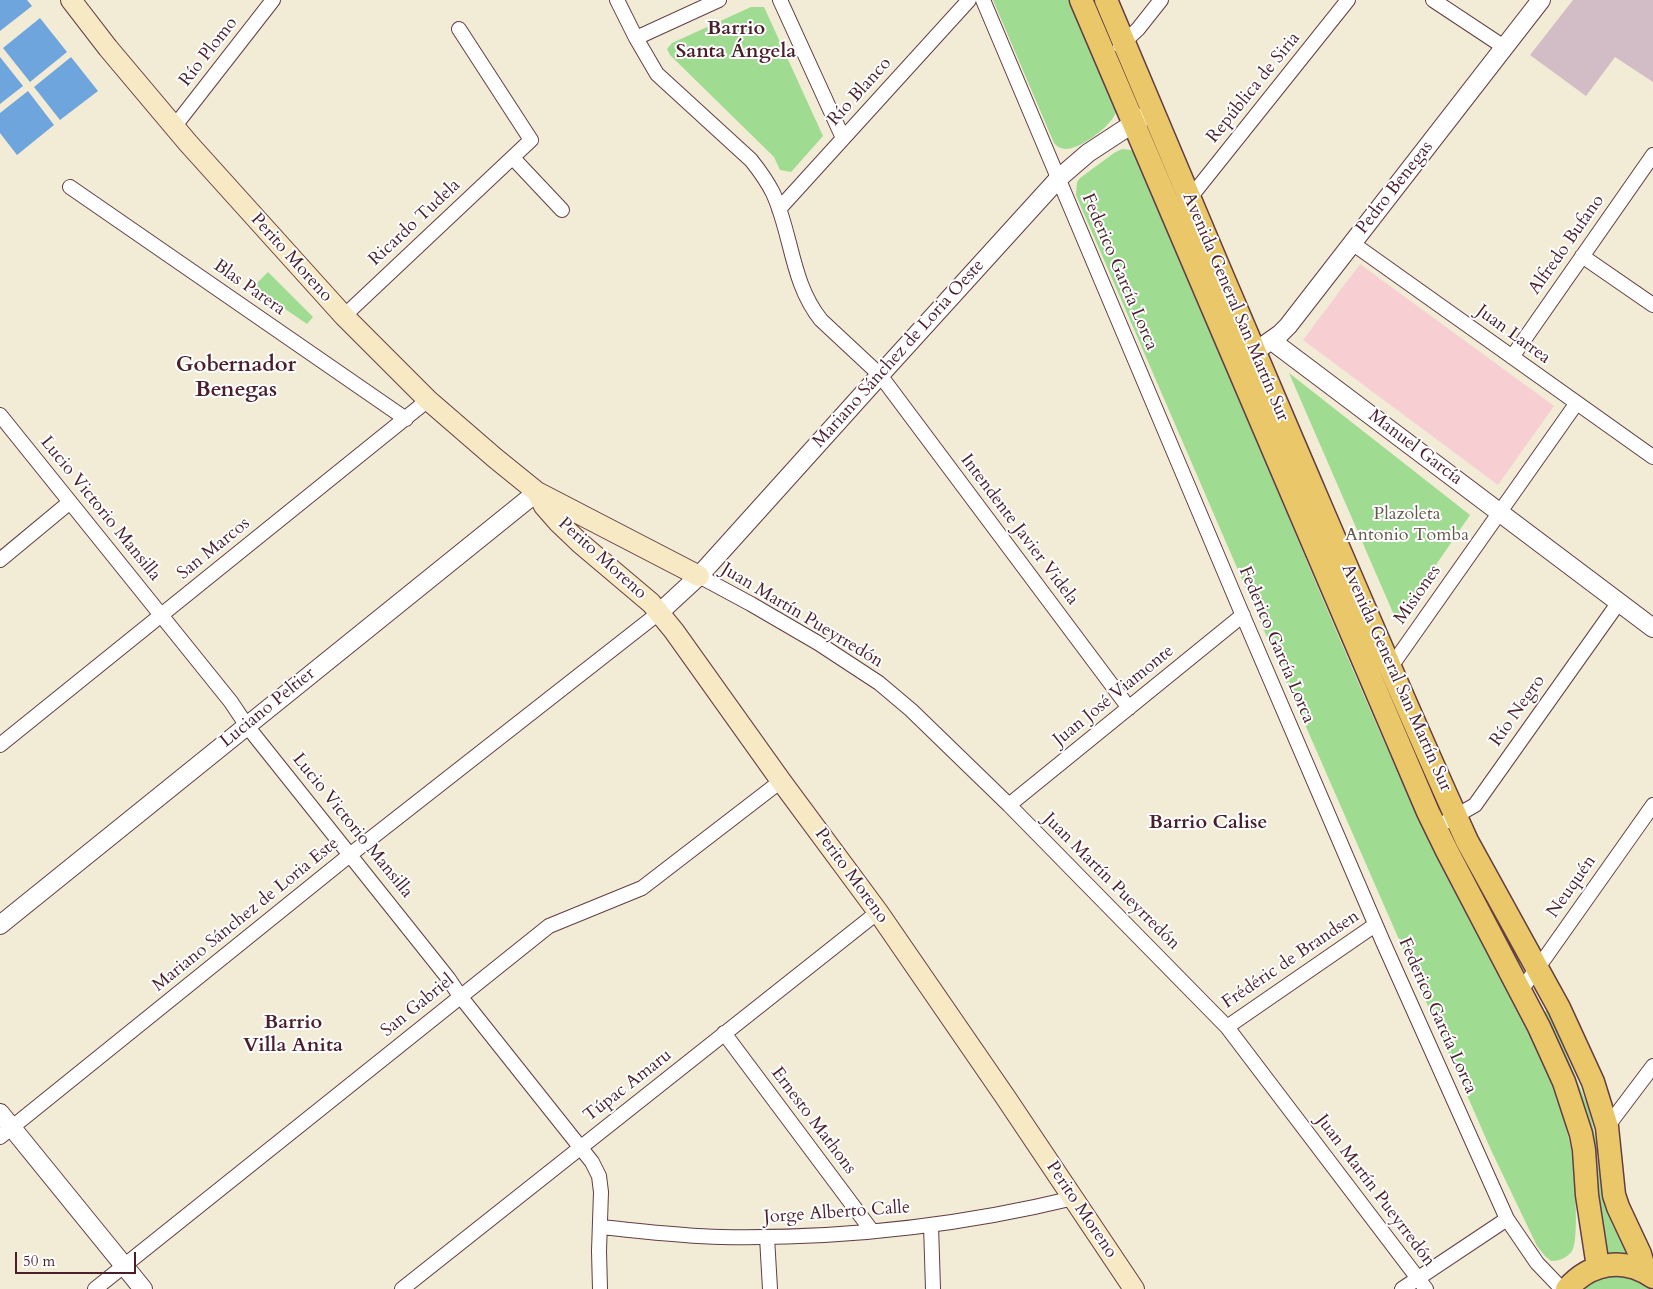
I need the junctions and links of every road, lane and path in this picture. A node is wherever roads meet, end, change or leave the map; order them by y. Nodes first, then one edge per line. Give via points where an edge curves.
1 (71, 0) edge
2 (273, 0) edge
3 (617, 0) edge
4 (719, 0) edge
5 (780, 0) edge
6 (969, 0) edge
7 (983, 0) edge
8 (1081, 0) edge
9 (1106, 0) edge
10 (1161, 0) edge
11 (1348, 0) edge
12 (1432, 0) edge
13 (1541, 0) edge
14 (459, 29) dead end
15 (636, 38) junction
16 (1124, 43) junction
17 (1504, 47) junction
18 (1105, 56) junction
19 (1143, 117) junction
20 (174, 127) junction
21 (843, 138) junction
22 (1653, 155) edge
23 (513, 158) junction
24 (1059, 178) junction
25 (70, 187) dead end
26 (1189, 199) junction
27 (779, 209) junction
28 (562, 210) dead end
29 (1352, 243) junction
30 (1582, 256) junction
31 (1653, 306) edge
32 (344, 316) junction
33 (1254, 351) junction
34 (1512, 357) junction
35 (880, 375) junction
36 (428, 400) junction
37 (1576, 404) junction
38 (0, 416) edge
39 (406, 419) junction
40 (1653, 457) edge
41 (537, 492) junction
42 (70, 502) junction
43 (1500, 512) junction
44 (0, 560) edge
45 (699, 576) junction
46 (1619, 602) junction
47 (660, 612) junction
48 (161, 615) junction
49 (1243, 615) junction
50 (1653, 628) edge
51 (1390, 668) junction
52 (1370, 678) junction
53 (1129, 708) junction
54 (247, 726) junction
55 (0, 745) edge
56 (780, 781) junction
57 (1009, 805) junction
58 (1653, 805) edge
59 (1456, 816) junction
60 (1436, 828) junction
61 (351, 854) junction
62 (878, 912) junction
63 (0, 924) edge
64 (1375, 925) junction
65 (1538, 968) junction
66 (1521, 990) junction
67 (460, 996) junction
68 (1227, 1027) junction
69 (724, 1033) junction
70 (1653, 1066) edge
71 (0, 1112) edge
72 (1607, 1127) junction
73 (6, 1132) edge
74 (581, 1147) junction
75 (1074, 1198) junction
76 (1507, 1219) junction
77 (931, 1225) junction
78 (600, 1227) junction
79 (872, 1231) junction
80 (767, 1237) junction
81 (124, 1265) junction
82 (1598, 1267) junction
83 (1649, 1274) edge
84 (1422, 1284) edge
85 (95, 1289) edge
86 (143, 1289) edge
87 (402, 1289) edge
88 (600, 1289) edge
89 (770, 1289) edge
90 (933, 1289) edge
91 (1134, 1289) edge
92 (1402, 1289) edge
93 (1562, 1289) edge
94 (1566, 1289) edge

1 - 20 main road, Perito Moreno
2 - 20 street, Río Plomo
3 - 15 street, Intendente Javier Videla
4 - 15 street
5 - 21 street
6 - 21 street, Río Blanco
7 - 24 street, Federico García Lorca
8 - 18 main road, Avenida General San Martín Sur
9 - 16 main road, Avenida General San Martín Sur
10 - 16 street
11 - 26 street, República de Siria
12 - 17 street
13 - 17 street, Pedro Benegas
14 - 23 street, Ricardo Tudela via 531,140
15 - 27 street, Intendente Javier Videla via 665,83 751,160 764,176
16 - 18 street
16 - 19 main road, Avenida General San Martín Sur
17 - 29 street, Pedro Benegas
18 - 19 main road, Avenida General San Martín Sur
19 - 24 street, Mariano Sánchez de Loria Oeste via 1088,153
19 - 26 main road, Avenida General San Martín Sur
19 - 33 main road, Avenida General San Martín Sur
20 - 32 main road, Perito Moreno
21 - 27 street, Río Blanco
22 - 30 street, Alfredo Bufano
23 - 28 street
23 - 32 street, Ricardo Tudela
24 - 35 street, Mariano Sánchez de Loria Oeste
24 - 49 street, Federico García Lorca
25 - 39 street, Blas Parera
26 - 33 main road, Avenida General San Martín Sur
27 - 35 street, Intendente Javier Videla via 801,285 814,312
29 - 33 street, Pedro Benegas via 1288,326
29 - 34 street, Juan Larrea
30 - 31 street
30 - 34 street, Alfredo Bufano
32 - 36 main road, Perito Moreno
33 - 43 street, Manuel García
33 - 51 main road, Avenida General San Martín Sur
33 - 52 main road, Avenida General San Martín Sur
34 - 37 street, Juan Larrea
35 - 45 street, Mariano Sánchez de Loria Oeste
35 - 53 street, Intendente Javier Videla
36 - 39 street, San Marcos
36 - 41 main road, Perito Moreno
37 - 40 street, Juan Larrea
37 - 43 street, Misiones
38 - 42 street, Lucio Victorio Mansilla
39 - 48 street, San Marcos
41 - 45 main road, Perito Moreno
41 - 47 main road, Perito Moreno via 558,522
41 - 54 street, Luciano Peltier
42 - 44 street
42 - 48 street, Lucio Victorio Mansilla
43 - 46 street, Manuel García
43 - 51 street, Misiones
45 - 47 street, Mariano Sánchez de Loria Oeste
45 - 57 street, Juan Martín Pueyrredón via 818,643 879,683
46 - 50 street, Manuel García
46 - 59 street, Río Negro via 1475,805
47 - 56 main road, Perito Moreno
47 - 61 street, Mariano Sánchez de Loria Este
48 - 54 street, Lucio Victorio Mansilla
48 - 55 street, San Marcos
49 - 53 street, Juan José Viamonte
49 - 64 street, Federico García Lorca
51 - 52 street, Misiones
51 - 59 main road, Avenida General San Martín Sur
52 - 60 main road, Avenida General San Martín Sur
53 - 57 street, Juan José Viamonte
54 - 61 street, Lucio Victorio Mansilla
54 - 63 street, Luciano Peltier
56 - 62 main road, Perito Moreno
56 - 67 street, San Gabriel via 642,888 549,926
57 - 68 street, Juan Martín Pueyrredón
58 - 65 street, Neuquén
59 - 60 street, Río Negro
59 - 65 main road, Avenida General San Martín Sur
60 - 66 main road, Avenida General San Martín Sur
61 - 67 street, Lucio Victorio Mansilla
61 - 73 street, Mariano Sánchez de Loria Este
62 - 69 street, Túpac Amaru
62 - 75 main road, Perito Moreno
64 - 68 street, Frédéric de Brandsen
64 - 76 street, Federico García Lorca
65 - 66 street, Neuquén
65 - 72 main road, Avenida General San Martín Sur via 1593,1082
66 - 82 main road, Avenida General San Martín Sur via 1564,1082 1581,1134
67 - 74 street, Lucio Victorio Mansilla
67 - 81 street, San Gabriel
68 - 84 street, Juan Martín Pueyrredón
69 - 74 street, Túpac Amaru
69 - 79 street, Ernesto Mathons
70 - 72 street
71 - 73 street
72 - 83 main road, Avenida General San Martín Sur via 1614,1195
73 - 81 street
74 - 78 street, Lucio Victorio Mansilla via 599,1176
74 - 87 street, Túpac Amaru
75 - 77 street, Jorge Alberto Calle
75 - 91 main road, Perito Moreno
76 - 84 street
76 - 93 street, Federico García Lorca via 1537,1263
77 - 79 street, Jorge Alberto Calle
77 - 90 street
78 - 80 street, Jorge Alberto Calle via 682,1235
78 - 88 street, Lucio Victorio Mansilla
79 - 80 street, Jorge Alberto Calle
80 - 89 street
81 - 85 street, San Gabriel
81 - 86 street
82 - 83 main road via 1625,1265
82 - 94 main road via 1580,1276
84 - 92 street

